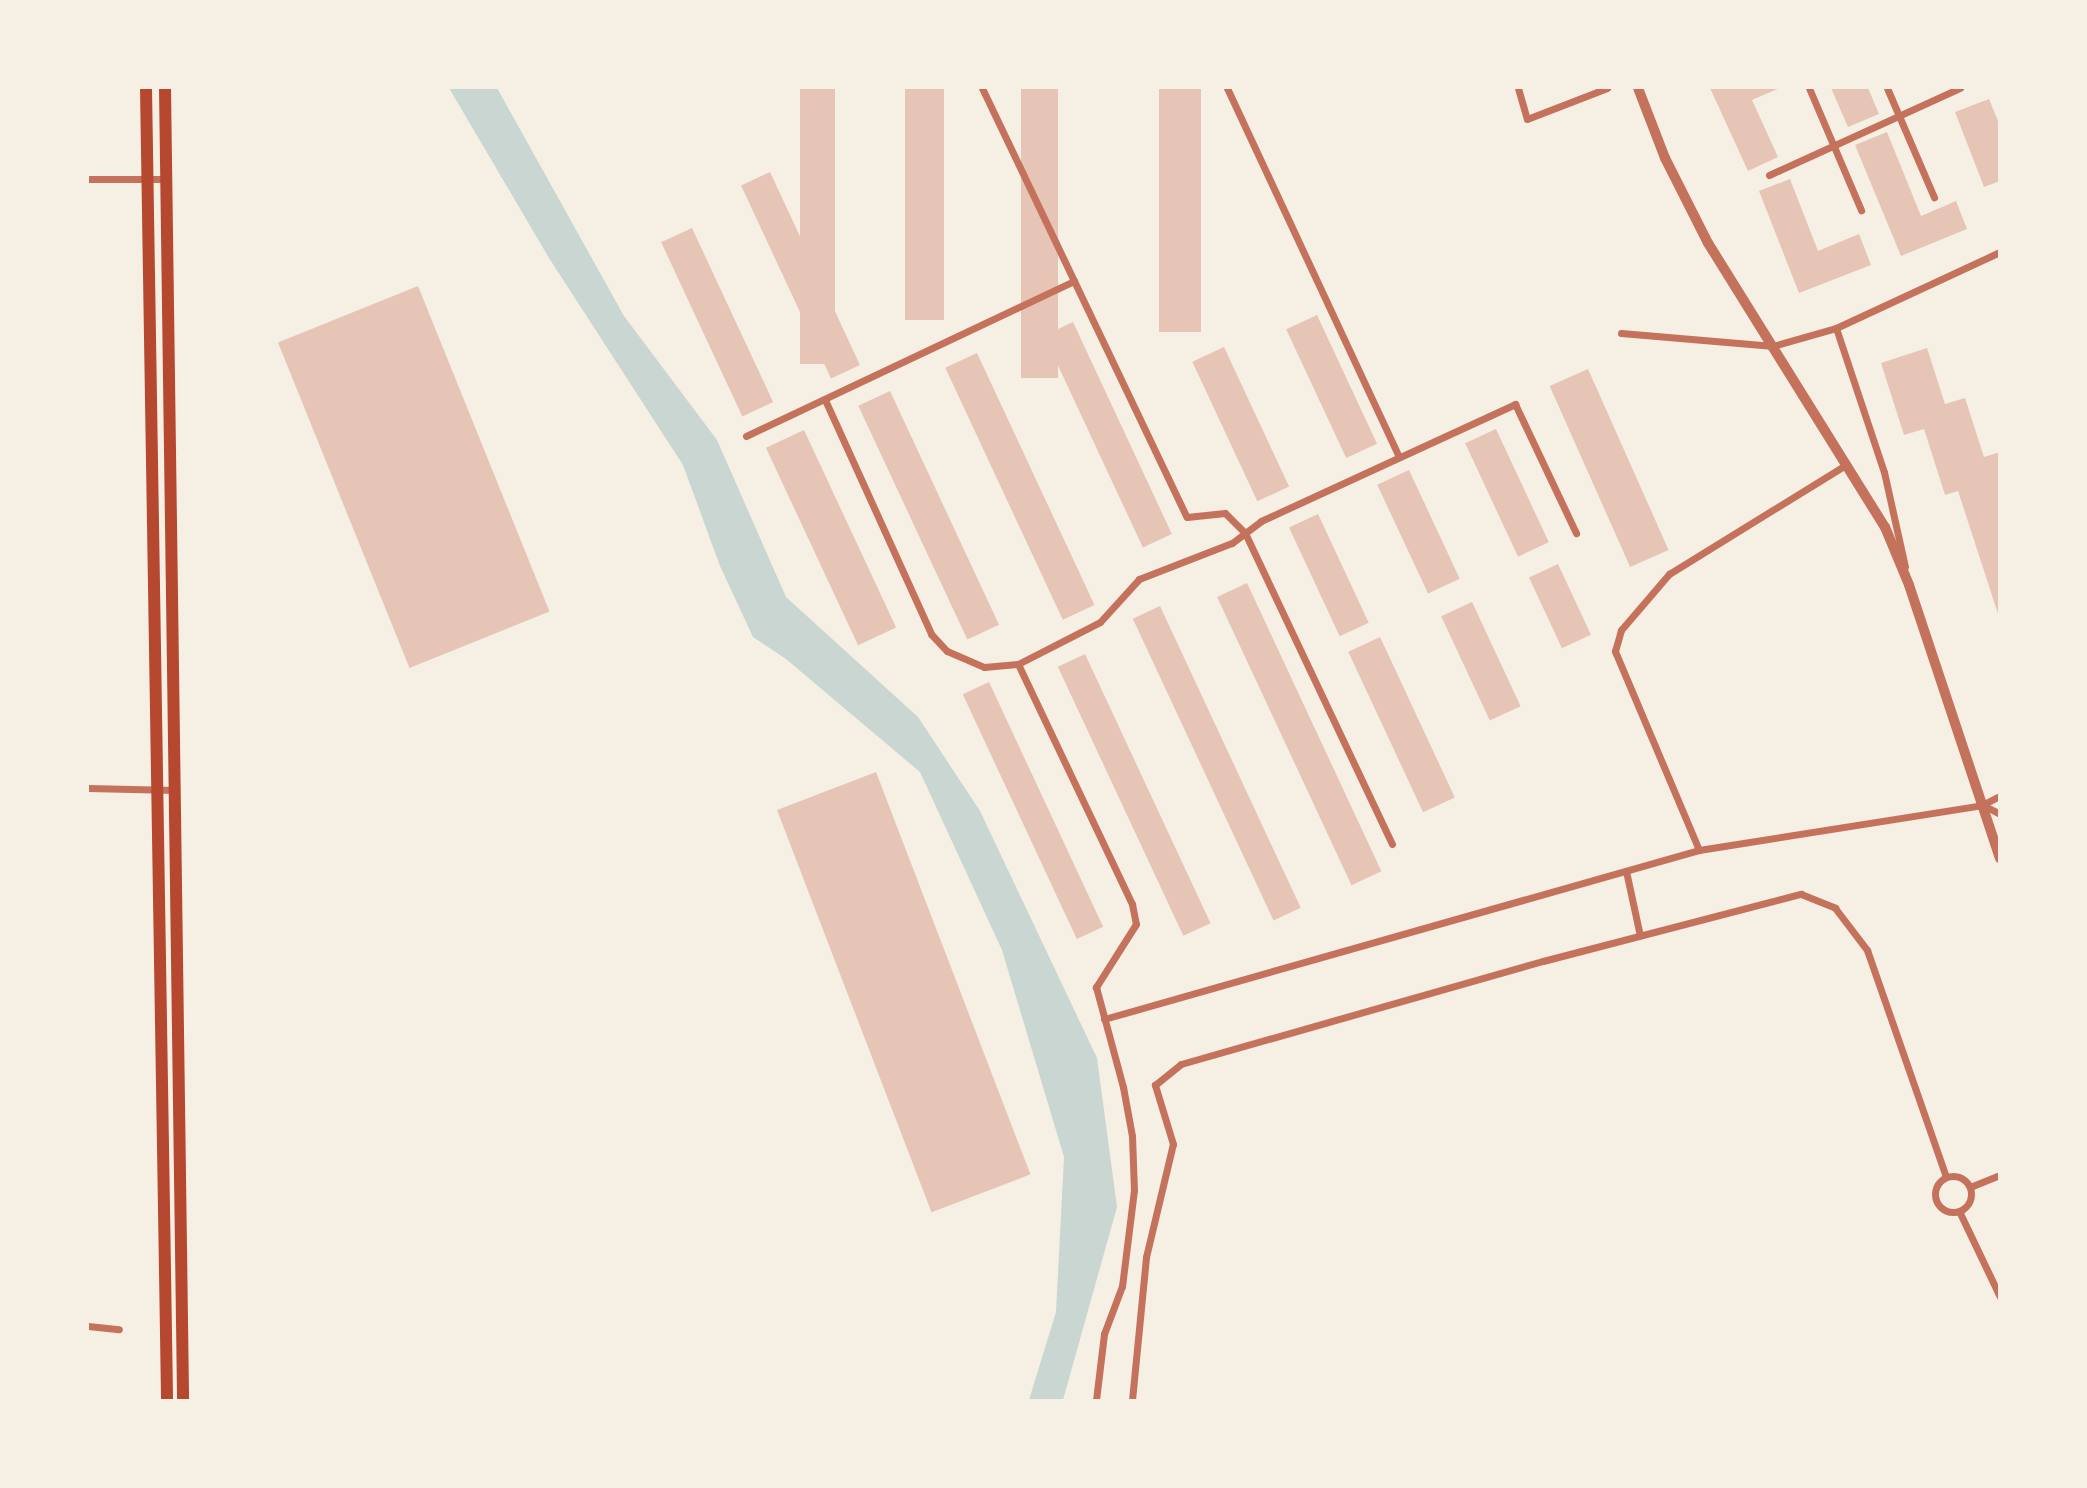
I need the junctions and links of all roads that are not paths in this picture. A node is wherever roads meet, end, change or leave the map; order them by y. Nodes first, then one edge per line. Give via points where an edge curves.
1 (146, 88) edge
2 (165, 88) edge
3 (982, 88) edge
4 (1227, 88) edge
5 (1518, 88) edge
6 (1607, 88) edge
7 (1638, 88) edge
8 (1809, 88) edge
9 (1886, 88) edge
10 (1960, 88) edge
11 (1899, 116) junction
12 (1833, 146) junction
13 (1769, 175) dead end
14 (167, 178) junction
15 (88, 179) edge
16 (148, 179) junction
17 (1934, 197) dead end
18 (1861, 210) dead end
19 (2000, 252) edge
20 (1074, 281) junction
21 (1836, 328) junction
22 (1622, 333) dead end
23 (1773, 346) junction
24 (826, 401) junction
25 (746, 436) dead end
26 (1399, 457) junction
27 (1847, 464) junction
28 (1245, 533) junction
29 (1576, 533) dead end
30 (1909, 585) junction
31 (1018, 664) junction
32 (88, 788) edge
33 (158, 789) junction
34 (175, 790) junction
35 (2000, 796) edge
36 (1982, 805) junction
37 (2000, 814) edge
38 (1392, 844) dead end
39 (1699, 850) junction
40 (2000, 858) edge
41 (1626, 871) junction
42 (1640, 936) junction
43 (1104, 1019) junction
44 (2000, 1175) edge
45 (1946, 1177) junction
46 (1970, 1187) junction
47 (1959, 1211) junction
48 (2000, 1297) edge
49 (88, 1326) edge
50 (119, 1329) dead end
51 (167, 1401) edge
52 (183, 1401) edge
53 (1096, 1401) edge
54 (1132, 1401) edge

1 - 16 main road
2 - 14 main road
3 - 20 street
4 - 26 street
5 - 6 street via 1527,119
7 - 23 street via 1684,199
8 - 12 street
9 - 11 street
10 - 11 street
11 - 12 street
11 - 17 street
12 - 13 street
12 - 18 street
14 - 16 street
14 - 34 main road
15 - 16 street
16 - 33 main road
19 - 21 street
20 - 24 street
20 - 28 street via 1187,517 1224,513
21 - 23 street
21 - 30 street via 1884,472
22 - 23 street
23 - 27 street
24 - 25 street
24 - 31 street via 931,634 947,651 985,667
26 - 28 street
26 - 29 street via 1515,404
27 - 30 street via 1885,527
27 - 39 street via 1669,574 1621,630 1615,651
28 - 31 street via 1232,543 1139,579 1100,622
28 - 38 street
30 - 36 street
31 - 43 street via 1132,904 1136,924 1096,987
32 - 33 street
33 - 34 street
33 - 51 main road
34 - 52 main road
35 - 36 street
36 - 37 street
36 - 39 street
36 - 40 street
39 - 41 street
41 - 42 street
41 - 43 street
42 - 45 street via 1801,894 1835,908 1867,950
42 - 54 street via 1181,1064 1155,1085 1173,1144 1146,1257
43 - 53 street via 1132,1136 1134,1190 1122,1286 1104,1334
44 - 46 street
45 - 46 street via 1957,1176
45 - 47 street via 1937,1185 1936,1197 1947,1211
46 - 47 street via 1971,1198
47 - 48 street
49 - 50 street

